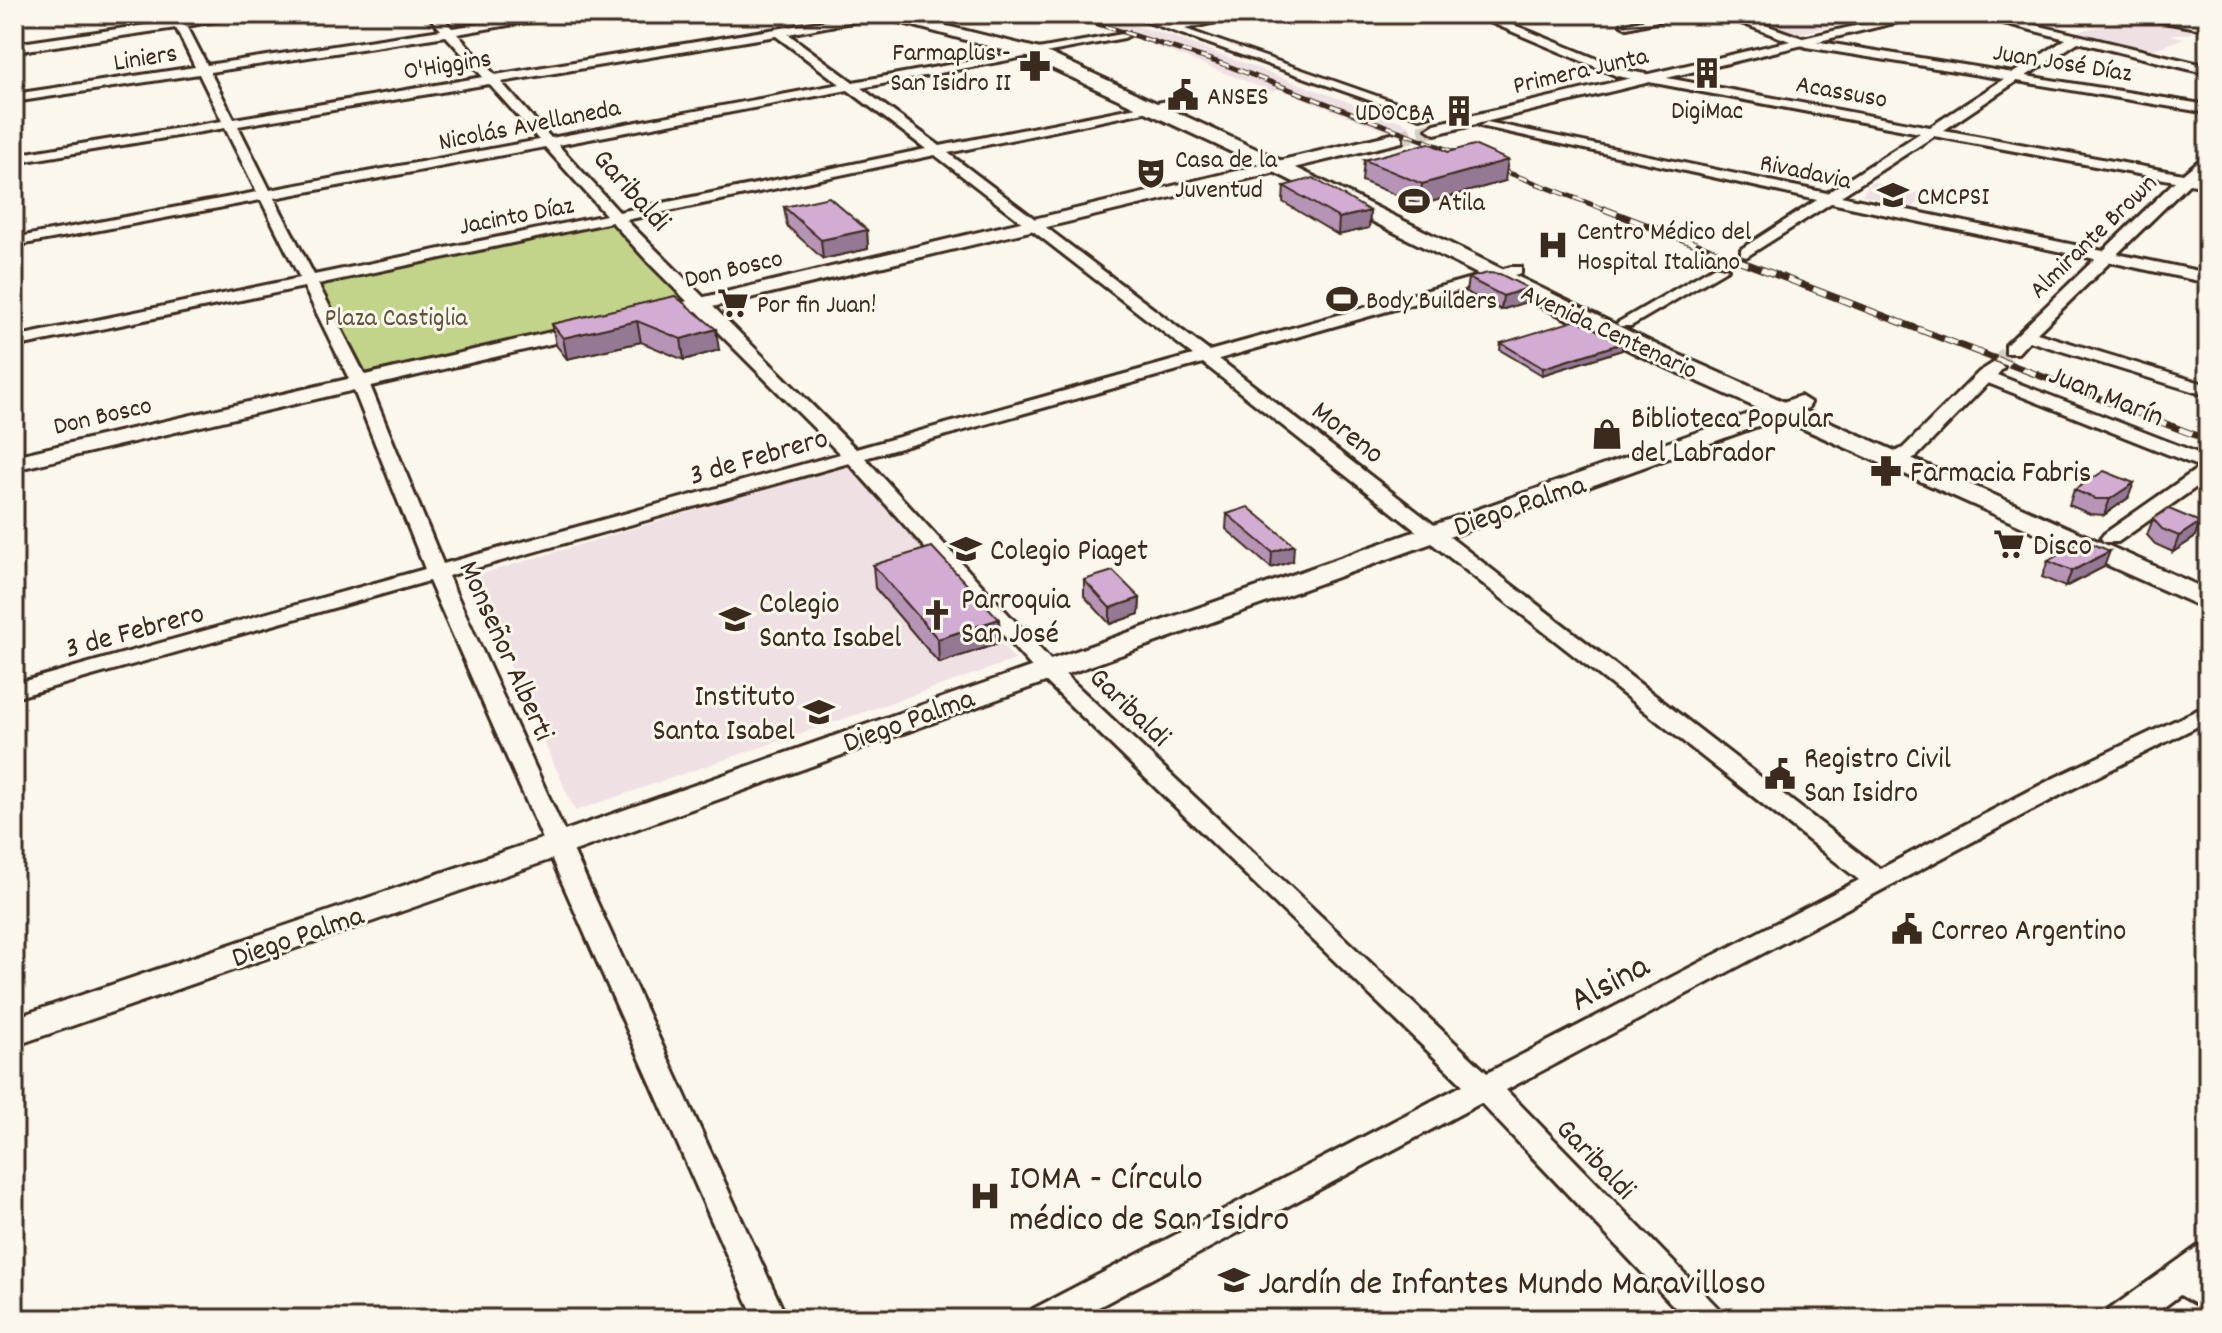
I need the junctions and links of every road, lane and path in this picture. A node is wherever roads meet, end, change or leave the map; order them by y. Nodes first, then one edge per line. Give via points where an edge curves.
1 (247, 14) edge
2 (433, 14) edge
3 (567, 14) edge
4 (882, 14) edge
5 (909, 14) edge
6 (1131, 14) edge
7 (1243, 14) edge
8 (1477, 14) edge
9 (1683, 14) edge
10 (1723, 14) edge
11 (1924, 14) edge
12 (1975, 14) edge
13 (2148, 14) edge
14 (177, 19) edge
15 (1627, 25) dead end
16 (2208, 25) edge
17 (1175, 27) junction
18 (449, 33) junction
19 (780, 33) junction
20 (1124, 35) dead end
21 (2076, 38) junction
22 (1806, 43) junction
23 (14, 48) edge
24 (1043, 51) junction
25 (204, 69) junction
26 (2208, 70) edge
27 (2015, 77) junction
28 (1651, 79) junction
29 (494, 80) junction
30 (852, 86) junction
31 (14, 98) edge
32 (1159, 105) junction
33 (2208, 109) edge
34 (1430, 122) joint
35 (232, 123) junction
36 (1487, 126) dead end
37 (1933, 131) junction
38 (1396, 138) tunnel mouth
39 (549, 143) junction
40 (942, 152) junction
41 (2208, 157) edge
42 (14, 159) edge
43 (1287, 164) junction
44 (2188, 179) junction
45 (2208, 183) edge
46 (268, 196) junction
47 (1828, 199) junction
48 (615, 218) junction
49 (1035, 224) junction
50 (14, 242) edge
51 (1746, 252) dead end
52 (2108, 257) junction
53 (1720, 269) dead end
54 (1506, 273) junction
55 (2208, 278) edge
56 (306, 281) junction
57 (696, 305) junction
58 (633, 319) edge
59 (1625, 323) junction
60 (604, 326) edge
61 (2026, 335) junction
62 (14, 342) edge
63 (2012, 349) tunnel mouth
64 (1205, 357) junction
65 (360, 383) junction
66 (2208, 391) edge
67 (1793, 406) junction
68 (1904, 456) junction
69 (854, 457) junction
70 (14, 463) edge
71 (2208, 467) edge
72 (1433, 534) junction
73 (2111, 538) junction
74 (437, 575) junction
75 (2208, 581) edge
76 (2208, 601) edge
77 (1046, 669) junction
78 (14, 691) edge
79 (2208, 712) edge
80 (561, 844) junction
81 (1878, 881) junction
82 (14, 1032) edge
83 (1486, 1089) junction
84 (2208, 1257) edge
85 (2181, 1277) junction
86 (2208, 1297) edge
87 (771, 1319) edge
88 (1045, 1319) edge
89 (1707, 1319) edge
90 (2122, 1319) edge

1 - 14 street
2 - 18 street, Garibaldi
3 - 18 street, Liniers
4 - 19 street, O'Higgins
4 - 24 main road, Avenida Centenario
5 - 24 main road, Avenida Centenario
6 - 17 street
7 - 17 street
8 - 28 street, Acassuso via 1621,73
9 - 15 street
10 - 22 street, Juan José Díaz
11 - 22 street, Primera Junta
12 - 21 street
13 - 16 main road
14 - 23 street
14 - 25 street, Monseñor Alberti
17 - 34 street
18 - 25 street, Liniers
18 - 29 street, Garibaldi
19 - 29 street, O'Higgins
19 - 30 street, Moreno
20 - 24 street, Nicolás Avellaneda
21 - 26 street
21 - 27 street
22 - 27 street, Juan José Díaz
22 - 28 street, Primera Junta
24 - 30 street, Nicolás Avellaneda
24 - 32 main road, Avenida Centenario
25 - 31 street, Liniers
25 - 35 street, Monseñor Alberti
27 - 33 street, Juan José Díaz
27 - 37 street
28 - 34 street, Primera Junta
28 - 37 street, Acassuso
29 - 35 street, O'Higgins
29 - 39 street, Garibaldi
30 - 39 street, Nicolás Avellaneda
30 - 40 street, Moreno
32 - 40 street, Jacinto Díaz
32 - 43 main road, Avenida Centenario
35 - 42 street, O'Higgins
35 - 46 street, Monseñor Alberti
36 - 47 street, Rivadavia
37 - 44 street, Acassuso
37 - 47 street
38 - 43 street
39 - 46 street, Nicolás Avellaneda
39 - 48 street, Garibaldi
40 - 48 street, Jacinto Díaz
40 - 49 street, Moreno
41 - 44 street, Almirante Brown
43 - 49 street, Don Bosco
43 - 54 main road, Avenida Centenario
44 - 45 street, Acassuso
44 - 52 street, Almirante Brown
46 - 50 street, Nicolás Avellaneda
46 - 56 street, Monseñor Alberti
47 - 51 street
47 - 52 street, Rivadavia
48 - 56 street, Jacinto Díaz
48 - 57 street, Garibaldi
49 - 57 street, Don Bosco
49 - 64 street, Moreno
52 - 55 street, Rivadavia
52 - 61 street, Almirante Brown
53 - 59 street
54 - 59 main road, Avenida Centenario
54 - 64 street, 3 de Febrero
54 - 67 main road, Avenida Centenario via 1650,351
56 - 62 street, Jacinto Díaz
56 - 65 street, Monseñor Alberti
57 - 58 street, Don Bosco
57 - 69 street, Garibaldi
59 - 67 main road, Avenida Centenario
60 - 65 street, Don Bosco
61 - 63 street, Almirante Brown
61 - 66 street
64 - 69 street, 3 de Febrero
64 - 72 street, Moreno
65 - 70 street, Don Bosco
65 - 74 street, Monseñor Alberti
67 - 68 main road, Avenida Centenario
67 - 72 street, Diego Palma
68 - 71 street, Juan Marín via 1990,372
68 - 73 main road, Avenida Centenario
68 - 76 main road, Avenida Centenario
69 - 74 street, 3 de Febrero
69 - 77 street, Garibaldi
71 - 73 street
72 - 77 street, Diego Palma
72 - 81 street, Moreno
73 - 75 main road, Avenida Centenario
74 - 78 street, 3 de Febrero
74 - 80 street, Monseñor Alberti
77 - 80 street, Diego Palma
77 - 83 street, Garibaldi
79 - 81 street, Alsina
80 - 82 street, Diego Palma
80 - 87 street, Monseñor Alberti
81 - 83 street, Alsina
83 - 88 street, Alsina
83 - 89 street, Garibaldi
84 - 85 street
85 - 86 street
85 - 90 street

